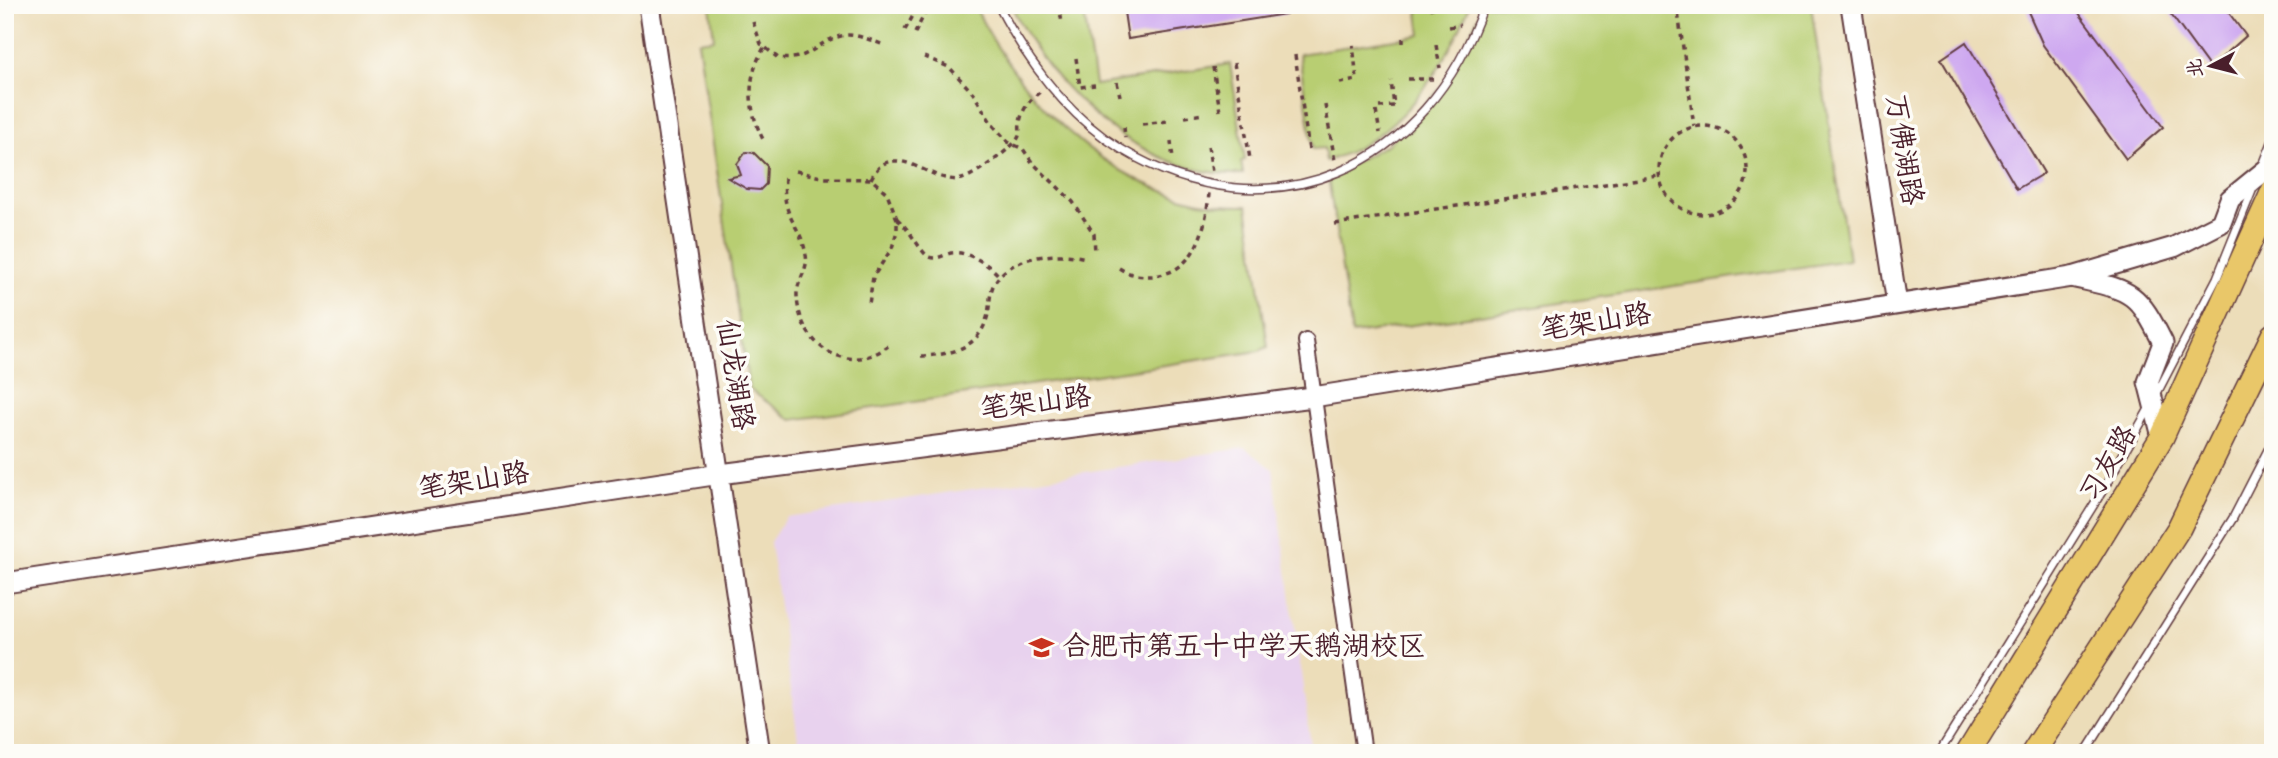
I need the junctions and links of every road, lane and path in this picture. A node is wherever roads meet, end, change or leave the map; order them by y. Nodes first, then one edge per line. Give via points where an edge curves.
1 (649, 5) edge
2 (919, 5) edge
3 (929, 5) edge
4 (998, 5) edge
5 (1059, 5) edge
6 (1431, 5) edge
7 (1484, 5) edge
8 (1600, 5) edge
9 (1638, 5) edge
10 (1677, 5) edge
11 (1852, 5) edge
12 (1432, 13) dead end
13 (753, 22) dead end
14 (1062, 23) dead end
15 (908, 25) junction
16 (905, 30) dead end
17 (1403, 38) dead end
18 (885, 45) dead end
19 (1353, 45) dead end
20 (1404, 47) dead end
21 (764, 48) junction
22 (1295, 55) dead end
23 (924, 57) dead end
24 (1076, 58) dead end
25 (1234, 64) dead end
26 (1213, 67) dead end
27 (1408, 79) dead end
28 (1391, 81) dead end
29 (1118, 82) dead end
30 (1340, 83) dead end
31 (1446, 83) junction
32 (1095, 85) dead end
33 (1049, 86) junction
34 (1119, 96) dead end
35 (1325, 105) dead end
36 (1220, 111) dead end
37 (1203, 114) dead end
38 (1185, 117) dead end
39 (1168, 121) dead end
40 (1142, 124) dead end
41 (1695, 126) junction
42 (2273, 140) edge
43 (765, 143) dead end
44 (1013, 144) junction
45 (1388, 144) junction
46 (1208, 146) dead end
47 (1309, 150) dead end
48 (1250, 159) dead end
49 (796, 171) dead end
50 (1341, 173) junction
51 (1659, 176) junction
52 (2268, 177) edge
53 (785, 178) dead end
54 (871, 179) junction
55 (1210, 187) junction
56 (897, 219) junction
57 (1335, 224) dead end
58 (1095, 253) dead end
59 (1086, 258) dead end
60 (1119, 268) dead end
61 (2073, 276) junction
62 (1000, 277) junction
63 (869, 304) dead end
64 (1897, 304) junction
65 (2273, 335) edge
66 (1306, 341) dead end
67 (888, 346) dead end
68 (921, 356) dead end
69 (1313, 397) junction
70 (2153, 401) junction
71 (2162, 436) junction
72 (2273, 440) edge
73 (720, 474) junction
74 (5, 583) edge
75 (760, 753) edge
76 (1363, 753) edge
77 (1939, 753) edge
78 (1968, 753) edge
79 (2033, 753) edge
80 (2085, 753) edge

1 - 73 street, 仙龙湖路
2 - 15 path
3 - 15 path via 916,30
4 - 33 lane
5 - 14 path
6 - 12 path
7 - 31 lane
8 - 9 path via 1601,11
10 - 41 path
11 - 64 street, 万佛湖路
13 - 21 path
15 - 16 path
17 - 20 path
18 - 21 path via 858,36 838,36 814,52 790,60
19 - 30 path via 1357,80
21 - 43 path via 753,70 750,99
22 - 47 path
23 - 44 path via 949,67
24 - 32 path via 1080,87
25 - 48 path
26 - 36 path
27 - 31 path via 1427,76
28 - 45 path via 1394,106 1378,109 1380,132
29 - 34 path
31 - 45 lane via 1416,120
33 - 44 path via 1024,108
33 - 55 lane via 1120,148
35 - 50 path via 1334,159
37 - 38 path
39 - 40 path
41 - 51 path via 1667,144
41 - 51 path via 1727,133 1742,150 1746,172 1739,194 1732,203 1711,213 1688,211 1669,198
42 - 52 lane
44 - 54 path via 964,178 944,180 916,165 895,161 885,164
44 - 58 path via 1023,149 1083,214 1094,234
45 - 50 lane
46 - 55 path
49 - 54 path via 825,178
50 - 55 lane via 1283,186
51 - 57 path
52 - 61 street, 笔架山路 via 2230,199 2221,223 2174,247
52 - 70 lane
52 - 71 main road, 习友路
53 - 67 path via 784,204 807,255 798,287 799,309 816,342 832,355 847,358 876,356
54 - 56 path via 887,193
55 - 60 path via 1191,258 1170,273 1155,276 1129,274
56 - 62 path via 930,257 960,253 991,267
56 - 63 path via 892,248 873,277
59 - 62 path via 1037,257
61 - 64 street, 笔架山路
61 - 70 street via 2130,293 2147,310 2163,343 2148,382
62 - 68 path via 977,337 958,351
64 - 69 street, 笔架山路
65 - 79 main road via 2179,528
66 - 69 street
69 - 73 street, 笔架山路
69 - 76 street
70 - 71 street
70 - 77 lane via 2103,491
71 - 78 main road, 习友路
72 - 80 lane via 2234,519
73 - 74 street, 笔架山路
73 - 75 street, 仙龙湖路

